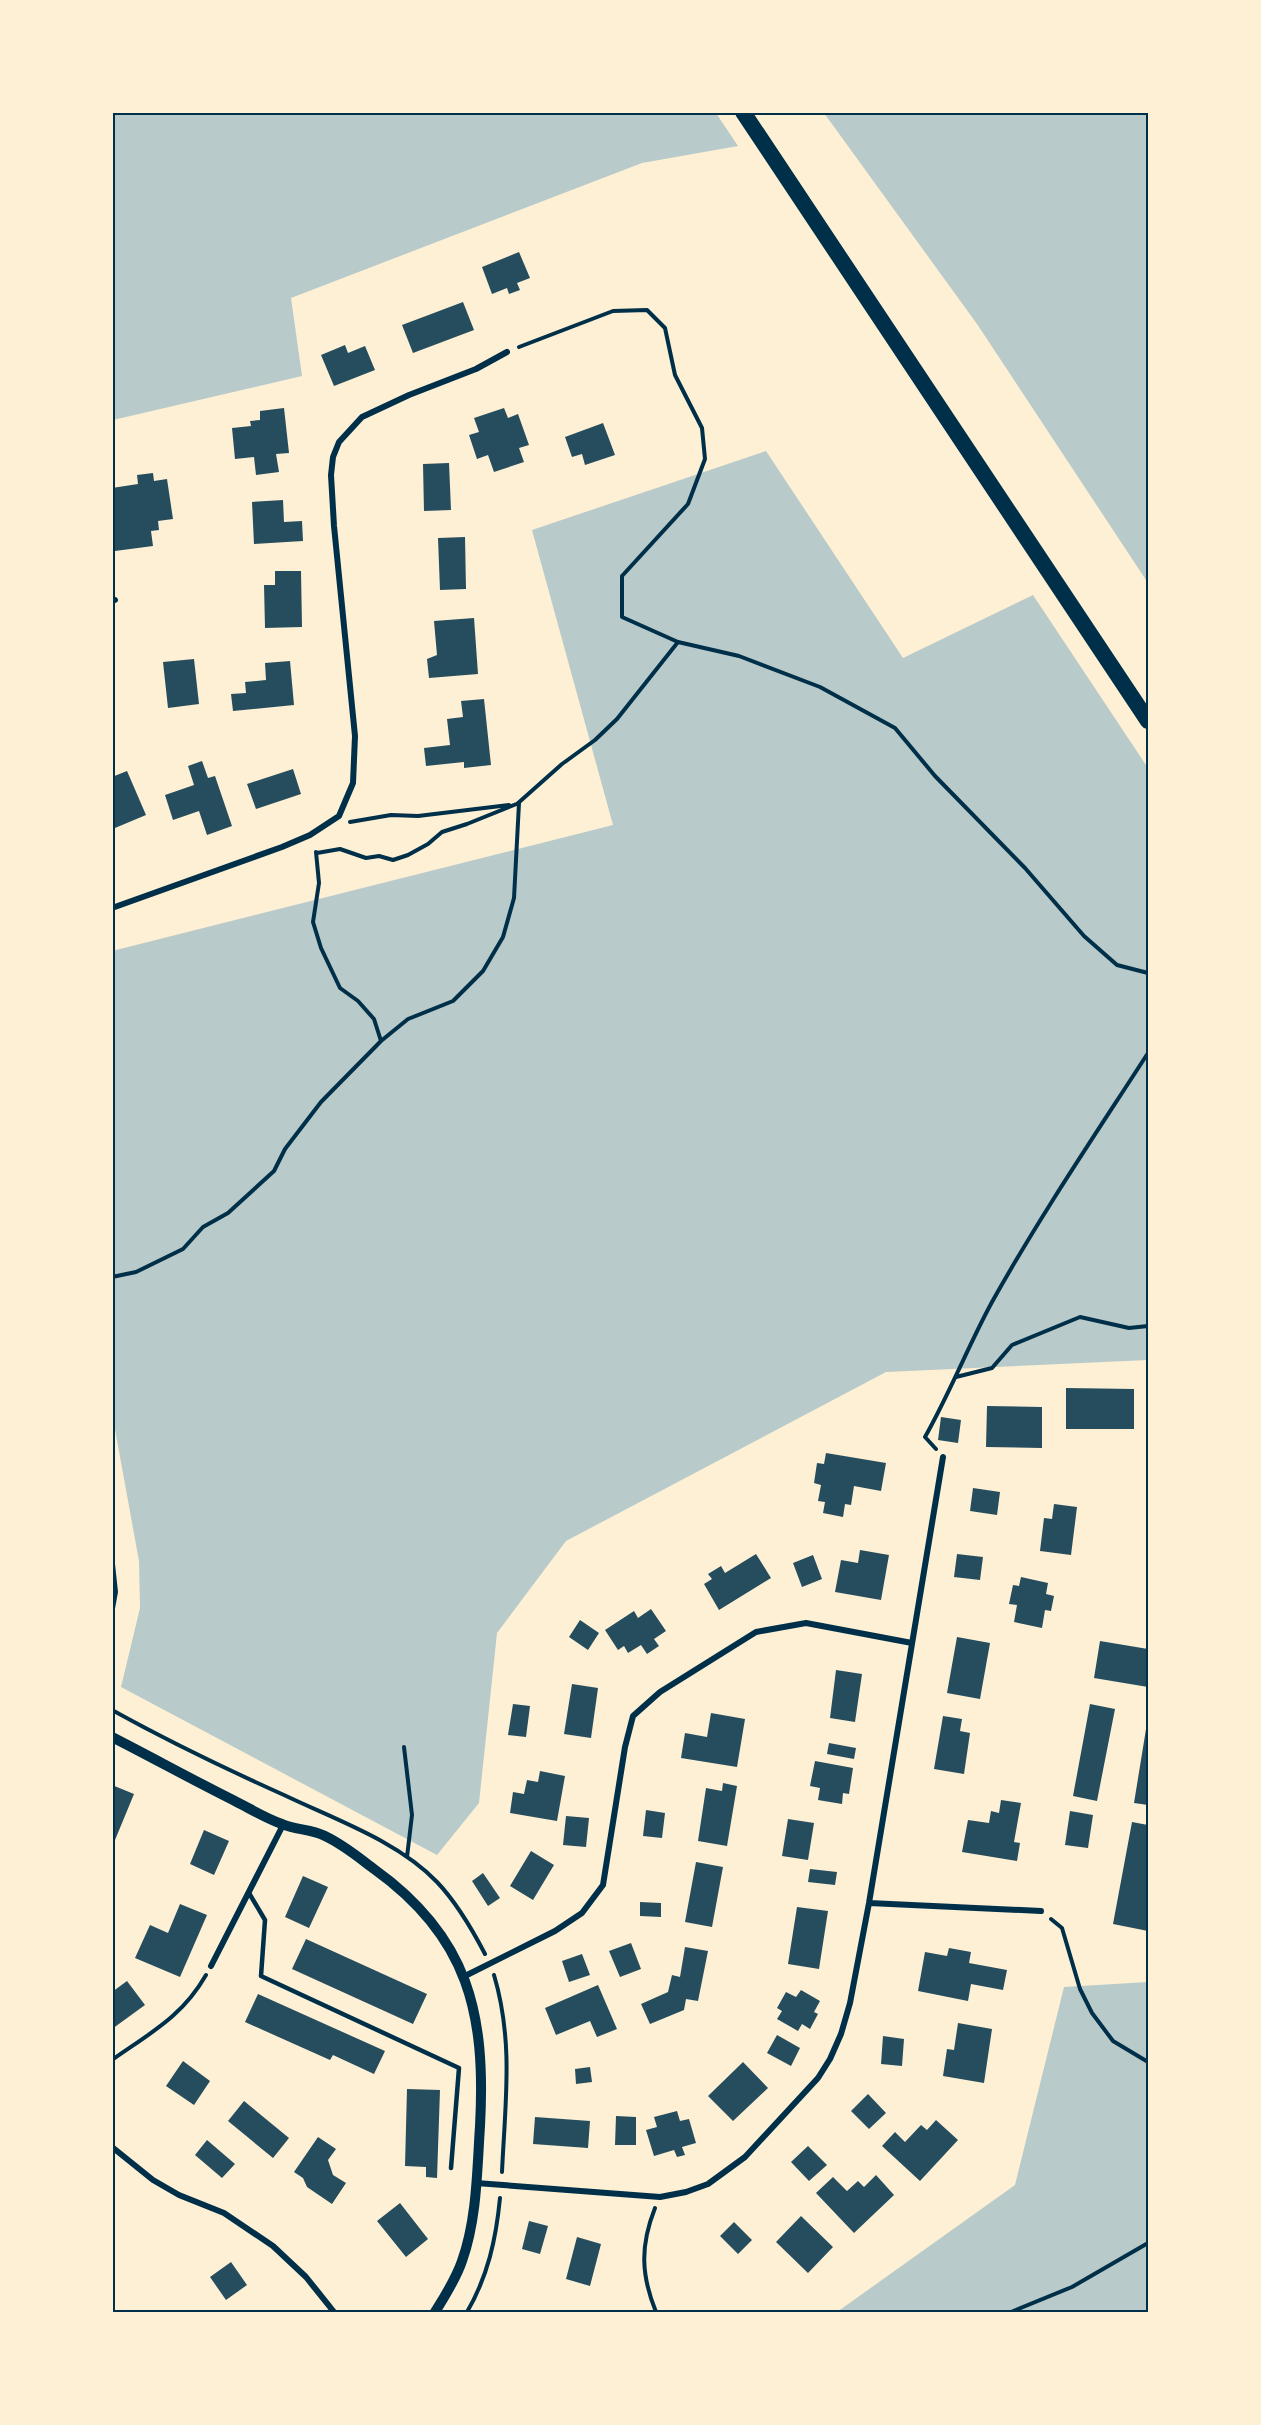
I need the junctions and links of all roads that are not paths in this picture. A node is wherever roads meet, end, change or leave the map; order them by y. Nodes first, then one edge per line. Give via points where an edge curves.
1 (743, 112) edge
2 (507, 352) road end
3 (1149, 721) edge
4 (112, 908) edge
5 (942, 1457) road end
6 (912, 1643) junction
7 (112, 1737) edge
8 (283, 1825) junction
9 (249, 1893) junction
10 (869, 1903) junction
11 (1041, 1911) road end
12 (211, 1966) road end
13 (463, 1977) junction
14 (112, 2147) edge
15 (451, 2168) dead end
16 (476, 2183) junction
17 (334, 2313) edge
18 (435, 2313) edge

1 - 3 highway
2 - 4 street via 362,417 339,442 333,457 334,526 355,736 353,783 339,816 310,835
5 - 6 street
6 - 10 street
6 - 13 street via 806,1623 756,1632 660,1692 633,1716 603,1885 582,1913 555,1931
7 - 8 street
8 - 9 street
8 - 13 street via 323,1834 407,1894 442,1935
9 - 12 street
9 - 15 lane via 265,1920 261,1976 459,2068
10 - 11 street
10 - 16 street via 850,2003 830,2059 774,2127 726,2172 701,2187 660,2197
13 - 16 street via 481,2058
14 - 17 street via 153,2180 178,2195 224,2213 273,2246 306,2277
16 - 18 street via 462,2261

